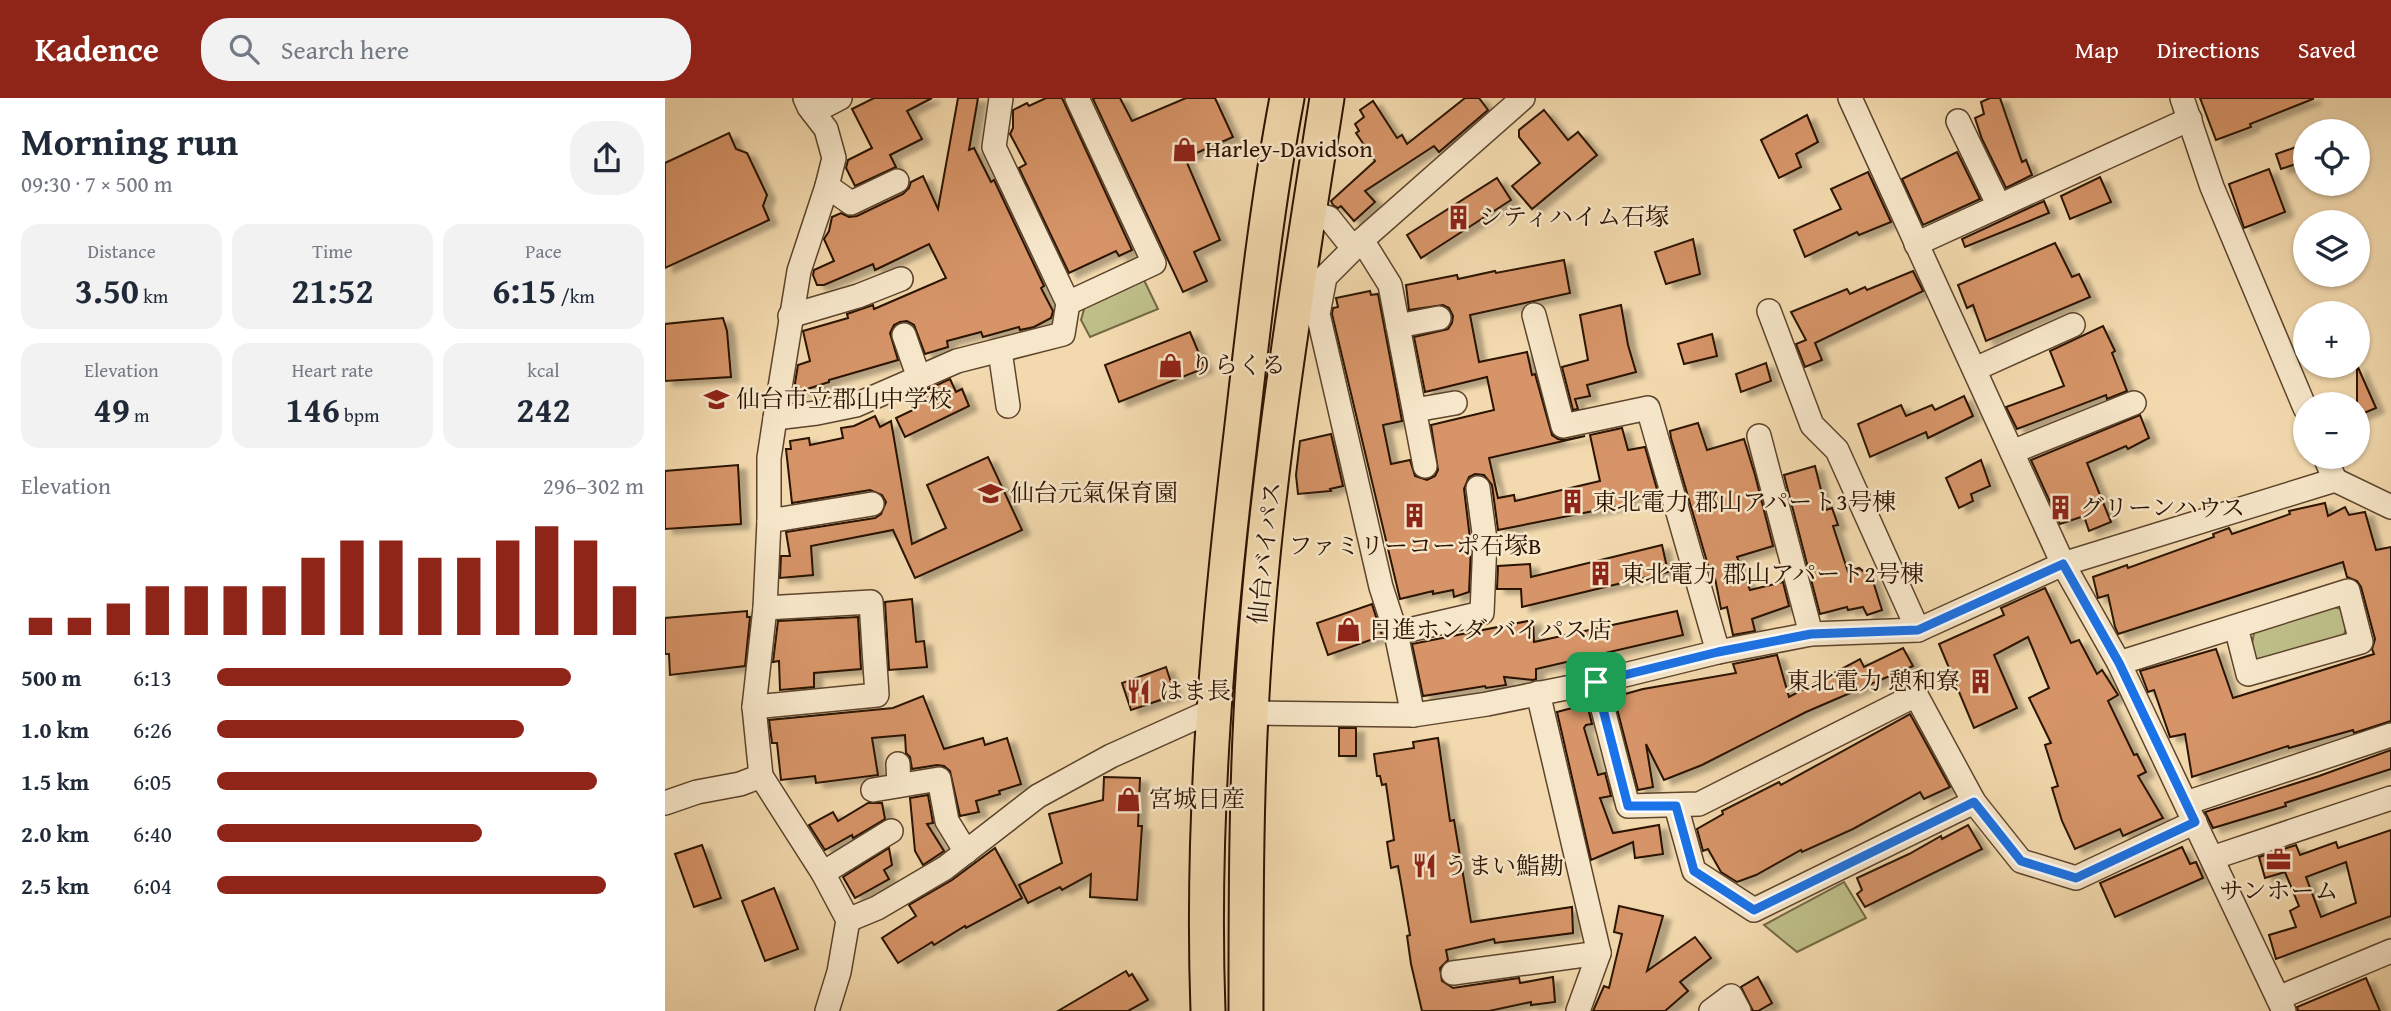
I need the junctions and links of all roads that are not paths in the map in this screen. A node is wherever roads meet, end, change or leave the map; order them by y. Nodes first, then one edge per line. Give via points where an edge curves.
1 (839, 98) edge
2 (1001, 98) edge
3 (1077, 98) edge
4 (1327, 98) edge
5 (1523, 98) edge
6 (1850, 98) edge
7 (1279, 102) edge
8 (809, 105) edge
9 (2186, 109) edge
10 (1958, 121) dead end
11 (897, 181) dead end
12 (827, 186) junction
13 (1999, 206) junction
14 (1309, 212) junction
15 (1358, 244) junction
16 (1916, 244) junction
17 (901, 279) dead end
18 (1068, 303) junction
19 (1769, 311) dead end
20 (1534, 314) dead end
21 (790, 316) junction
22 (1439, 318) dead end
23 (2073, 325) dead end
24 (1398, 326) junction
25 (904, 335) dead end
26 (1000, 351) junction
27 (1975, 369) junction
28 (919, 378) junction
29 (2298, 392) edge
30 (1455, 403) dead end
31 (2134, 403) dead end
32 (1008, 406) dead end
33 (1415, 410) junction
34 (775, 418) junction
35 (1759, 436) dead end
36 (2013, 452) junction
37 (1425, 467) dead end
38 (2330, 469) edge
39 (2335, 480) junction
40 (1478, 488) dead end
41 (872, 503) dead end
42 (2391, 507) edge
43 (769, 520) junction
44 (2063, 564) junction
45 (765, 608) junction
46 (2236, 627) junction
47 (1918, 630) junction
48 (1396, 633) junction
49 (1811, 634) junction
50 (1718, 652) junction
51 (2119, 663) junction
52 (1596, 682) junction
53 (1538, 693) junction
54 (754, 707) junction
55 (1213, 710) junction
56 (1251, 713) junction
57 (1413, 715) junction
58 (2391, 735) edge
59 (761, 776) junction
60 (873, 790) dead end
61 (2391, 799) edge
62 (1974, 802) junction
63 (665, 803) edge
64 (1676, 806) junction
65 (2191, 812) junction
66 (891, 831) dead end
67 (966, 852) junction
68 (2212, 858) junction
69 (823, 873) junction
70 (848, 920) junction
71 (2391, 951) edge
72 (1599, 953) junction
73 (1453, 973) dead end
74 (2281, 1004) edge
75 (827, 1011) edge
76 (1207, 1011) edge
77 (1245, 1011) edge
78 (1578, 1011) edge
79 (1711, 1011) edge
80 (1739, 1011) edge

1 - 8 street
2 - 18 street via 994,148
3 - 18 street via 1154,263
4 - 14 highway, 仙台バイパス
5 - 15 street
6 - 16 street
7 - 55 highway, 仙台バイパス via 1222,592
8 - 12 street via 831,140 834,158
9 - 13 street
9 - 29 street via 2212,187
10 - 13 street
11 - 12 street via 851,203
12 - 21 street via 799,271
13 - 16 street
14 - 15 street via 1329,218
14 - 56 highway, 仙台バイパス via 1284,377 1260,585
15 - 24 street via 1390,285
15 - 48 street via 1325,277 1318,314 1381,587
16 - 27 street
17 - 21 street
18 - 26 street via 1063,334
19 - 47 street via 1812,425 1837,450
20 - 50 street via 1563,426 1648,408
21 - 34 street
22 - 24 street
23 - 27 street
24 - 33 street
25 - 28 street
26 - 28 street via 957,361
26 - 32 street
27 - 36 street
28 - 34 street via 856,405
30 - 33 street
31 - 36 street
33 - 37 street
34 - 43 street via 769,458
35 - 49 street
36 - 44 street
38 - 39 street
39 - 42 street
39 - 44 street
40 - 48 street via 1485,540 1482,613
41 - 43 street
43 - 45 street
44 - 47 street
44 - 51 street
45 - 54 street
45 - 54 street via 871,602 877,695
46 - 46 street via 2348,591 2361,642 2248,674
46 - 51 street
47 - 49 street
48 - 57 street
49 - 50 street
50 - 52 street
51 - 65 street
52 - 53 street
52 - 64 street via 1628,806
53 - 57 street
53 - 72 street
54 - 59 street
55 - 67 street via 1111,756 1038,796
55 - 76 highway, 仙台バイパス
56 - 57 street
56 - 77 highway, 仙台バイパス
58 - 65 street
59 - 63 street
59 - 69 street
60 - 67 street via 898,775 939,779 947,821
61 - 68 street
62 - 64 street via 1754,910 1694,871
62 - 64 street via 1916,695 1699,804
62 - 65 street via 2021,861 2076,878
65 - 68 street
66 - 69 street
67 - 70 street via 945,869
68 - 74 street
69 - 70 street
70 - 75 street
71 - 74 street
72 - 73 street
72 - 78 street
79 - 80 street via 1731,996

